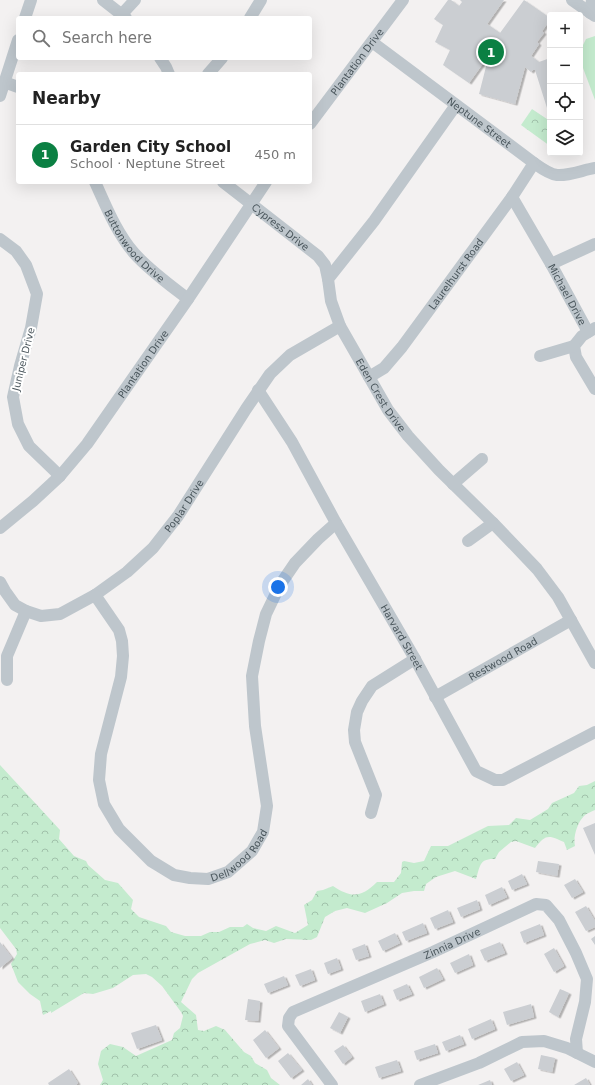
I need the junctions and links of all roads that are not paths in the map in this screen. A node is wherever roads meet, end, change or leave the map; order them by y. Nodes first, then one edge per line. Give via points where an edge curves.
1 (31, 0) edge
2 (103, 0) edge
3 (135, 0) edge
4 (261, 0) edge
5 (403, 0) edge
6 (572, 0) edge
7 (592, 0) edge
8 (592, 15) edge
9 (26, 16) edge
10 (124, 16) edge
11 (251, 16) edge
12 (372, 42) junction
13 (16, 46) edge
14 (161, 60) edge
15 (220, 60) edge
16 (168, 72) edge
17 (210, 72) edge
18 (4, 82) junction
19 (16, 86) edge
20 (0, 96) edge
21 (456, 104) junction
22 (312, 121) edge
23 (534, 163) junction
24 (595, 168) edge
25 (96, 184) edge
26 (226, 184) edge
27 (265, 184) edge
28 (512, 197) junction
29 (251, 204) junction
30 (0, 239) edge
31 (595, 244) edge
32 (551, 264) junction
33 (328, 279) junction
34 (188, 299) junction
35 (340, 326) junction
36 (591, 330) edge
37 (574, 346) junction
38 (540, 356) dead end
39 (369, 377) junction
40 (595, 389) edge
41 (258, 390) junction
42 (482, 459) dead end
43 (60, 476) junction
44 (453, 484) junction
45 (493, 522) junction
46 (336, 523) junction
47 (0, 528) edge
48 (468, 541) dead end
49 (0, 582) edge
50 (95, 595) junction
51 (26, 611) junction
52 (571, 620) junction
53 (415, 659) junction
54 (595, 663) edge
55 (6, 680) dead end
56 (435, 697) junction
57 (595, 732) edge
58 (371, 813) dead end
59 (577, 1053) junction
60 (595, 1062) edge
61 (332, 1085) edge
62 (420, 1085) edge

1 - 9 street
2 - 10 street
3 - 10 street
4 - 11 street
5 - 12 street, Plantation Drive
6 - 8 street
7 - 8 street
12 - 21 street, Neptune Street
12 - 22 street, Plantation Drive
13 - 18 street
14 - 16 street
15 - 17 street
18 - 19 street
18 - 20 street
21 - 23 street, Neptune Street
21 - 33 street via 374,221
23 - 24 street, Neptune Street via 557,175
23 - 28 street, Laurelhurst Road
25 - 34 street, Buttonwood Drive via 111,218 134,253
26 - 29 street, Cypress Drive
27 - 29 street, Plantation Drive
28 - 32 street, Michael Drive
28 - 39 street, Laurelhurst Road via 402,347 384,368
29 - 33 street, Cypress Drive via 318,256
29 - 34 street, Plantation Drive
30 - 43 street, Juniper Drive via 16,250 26,265 37,294 14,397 18,424 29,446
31 - 32 street
32 - 36 street, Michael Drive
33 - 35 street, Eden Crest Drive via 331,301
34 - 43 street, Plantation Drive via 87,444
35 - 39 street, Eden Crest Drive
35 - 41 street, Poplar Drive via 290,355
36 - 37 street, Michael Drive
37 - 38 street
37 - 40 street via 576,356
39 - 44 street, Eden Crest Drive via 388,410 408,436
41 - 46 street, Harvard Street via 292,442
41 - 50 street, Poplar Drive via 178,516 153,548 127,572
42 - 44 street
43 - 47 street, Plantation Drive
44 - 45 street, Eden Crest Drive
45 - 48 street
45 - 52 street, Eden Crest Drive via 537,569 558,596
46 - 50 street, Dellwood Road via 295,563 280,585 266,614 252,676 255,726 267,806 262,832 252,851 228,872 208,879 174,875 151,860 119,829 104,804 99,780 101,754 121,677 123,656 119,630
46 - 53 street, Harvard Street
49 - 51 street, Poplar Drive via 15,605
50 - 51 street, Poplar Drive via 60,614 41,616
51 - 55 street via 7,656
52 - 54 street, Eden Crest Drive
52 - 56 street, Restwood Road
53 - 56 street, Harvard Street
53 - 58 street via 372,686 357,712 355,742 376,795
56 - 57 street, Harvard Street via 476,771 495,780 513,776
59 - 60 street
59 - 61 street, Zinnia Drive via 576,1039 585,1002 586,978 560,920 546,905 536,904 433,952 293,1012 288,1026
59 - 62 street via 544,1041 522,1042 479,1063

